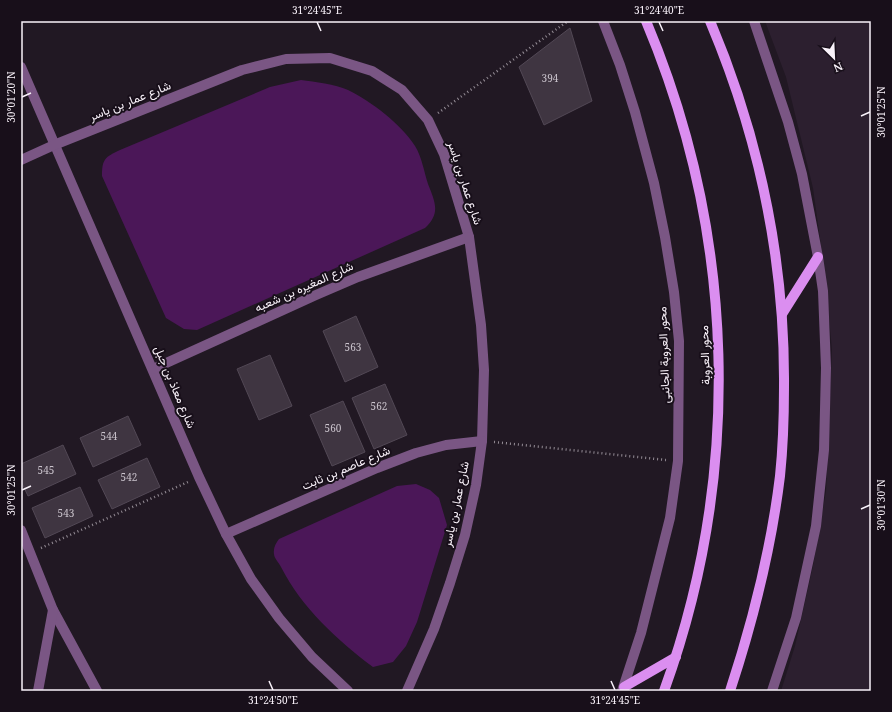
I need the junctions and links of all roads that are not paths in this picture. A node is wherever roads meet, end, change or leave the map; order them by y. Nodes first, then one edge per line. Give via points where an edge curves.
1 (602, 21) edge
2 (646, 21) edge
3 (710, 21) edge
4 (754, 21) edge
5 (21, 67) edge
6 (54, 145) junction
7 (21, 160) edge
8 (469, 237) junction
9 (818, 257) junction
10 (782, 314) junction
11 (153, 369) junction
12 (482, 441) junction
13 (21, 530) edge
14 (226, 534) junction
15 (53, 610) junction
16 (676, 657) junction
17 (623, 689) edge
18 (38, 691) edge
19 (97, 691) edge
20 (348, 691) edge
21 (407, 691) edge
22 (664, 691) edge
23 (730, 691) edge
24 (772, 691) edge

1 - 17 street, محور العروبة الجانبى via 620,65 654,183 674,292 679,342 678,461 670,518 641,633
2 - 16 main road, محور العروبة via 680,114 696,173 708,233 716,294 719,355 719,416 706,538 693,598
3 - 10 main road via 744,112 760,171 772,232
4 - 9 street via 788,122 802,174
5 - 6 street, شارع معاذ بن جبل
6 - 7 street, شارع عمار بن ياسر
6 - 8 street, شارع عمار بن ياسر via 242,70 286,59 330,58 372,70 402,90 428,120 444,154
6 - 11 street, شارع معاذ بن جبل
8 - 11 street, شارع المغيره بن شعبه via 351,280
8 - 12 street, شارع عمار بن ياسر via 481,325 484,370
9 - 10 main road
9 - 24 street via 823,291 826,368 824,450 816,526 796,618
10 - 23 main road via 784,414 780,476 758,598
11 - 14 street, شارع معاذ بن جبل
12 - 14 street, شارع عاصم بن ثابت via 446,445 377,468
12 - 21 street, شارع عمار بن ياسر via 476,485 450,583 434,629
13 - 15 street
14 - 20 street, شارع معاذ بن جبل via 251,579 279,618 312,657
15 - 18 street
15 - 19 street
16 - 17 main road
16 - 22 main road, محور العروبة

